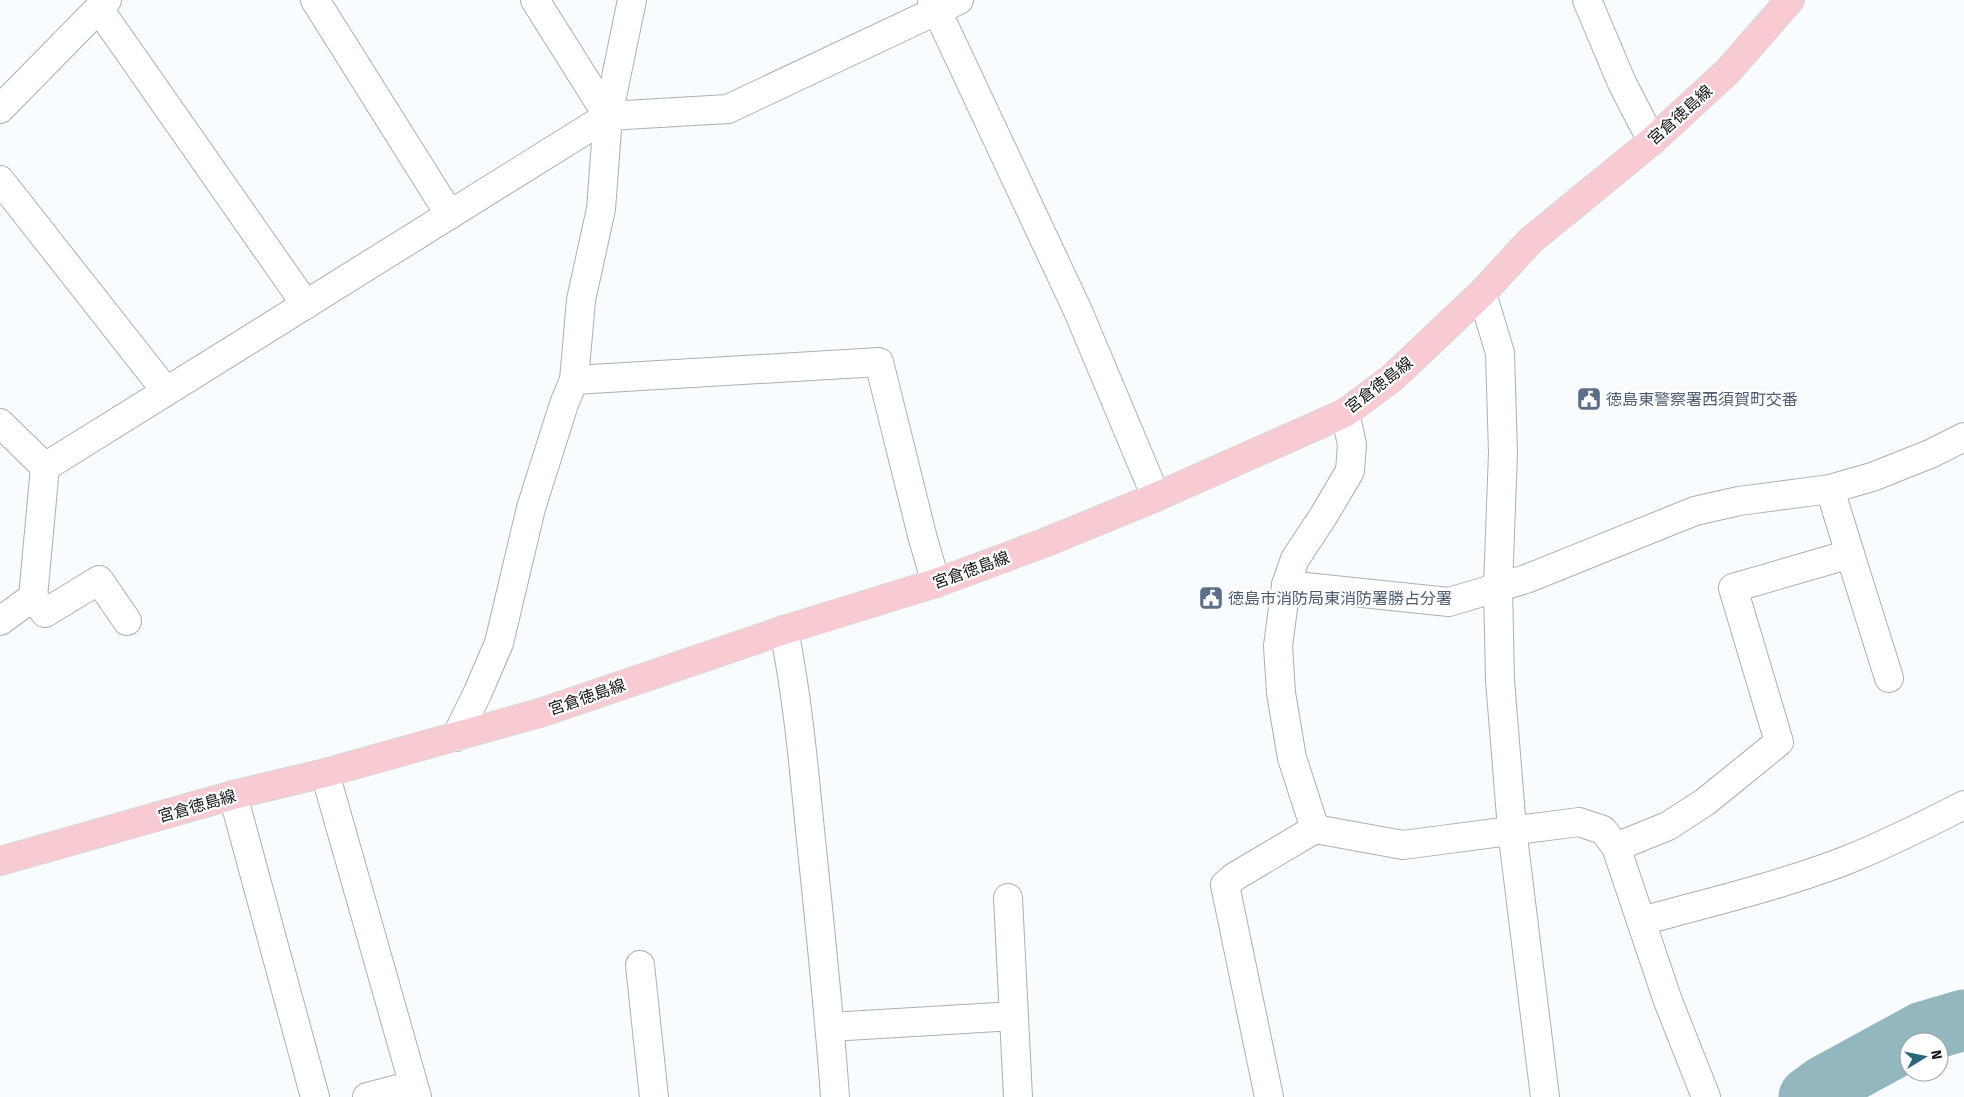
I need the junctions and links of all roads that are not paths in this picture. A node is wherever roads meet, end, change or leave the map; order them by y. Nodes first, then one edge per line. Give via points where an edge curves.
1 (316, 0) edge
2 (535, 0) edge
3 (632, 0) edge
4 (1587, 0) edge
5 (1790, 0) edge
6 (943, 3) edge
7 (103, 4) edge
8 (0, 109) edge
9 (608, 116) junction
10 (1652, 141) junction
11 (0, 180) edge
12 (450, 215) junction
13 (1482, 293) junction
14 (306, 305) junction
15 (574, 380) junction
16 (166, 391) junction
17 (1345, 413) junction
18 (0, 423) edge
19 (1964, 437) edge
20 (45, 467) junction
21 (1830, 489) junction
22 (1156, 497) junction
23 (1850, 554) junction
24 (936, 584) junction
25 (1286, 585) junction
26 (1498, 587) junction
27 (33, 597) junction
28 (0, 621) edge
29 (127, 621) dead end
30 (784, 630) junction
31 (1890, 678) dead end
32 (456, 737) junction
33 (325, 773) junction
34 (233, 796) junction
35 (1964, 806) edge
36 (1315, 829) junction
37 (1512, 829) junction
38 (1616, 847) junction
39 (0, 861) edge
40 (1008, 898) dead end
41 (1642, 921) junction
42 (640, 965) dead end
43 (1014, 1016) junction
44 (830, 1027) junction
45 (415, 1091) edge
46 (315, 1097) edge
47 (367, 1097) edge
48 (654, 1097) edge
49 (835, 1097) edge
50 (1018, 1097) edge
51 (1269, 1097) edge
52 (1544, 1097) edge
53 (1706, 1097) edge

1 - 12 street
2 - 9 street
3 - 9 street
4 - 10 street via 1622,83
5 - 10 main road, 宮倉徳島線 via 1728,71
6 - 9 street via 728,109
6 - 22 street
7 - 8 street
7 - 14 street
9 - 12 street
9 - 15 street via 601,209 582,300
10 - 13 main road, 宮倉徳島線 via 1530,241
11 - 16 street
12 - 14 street
13 - 17 main road, 宮倉徳島線 via 1392,378
13 - 26 street via 1500,353 1503,453
14 - 16 street
15 - 24 street via 879,362
15 - 32 street via 531,508 499,643
16 - 20 street
17 - 22 main road, 宮倉徳島線
17 - 25 street via 1352,444 1350,471 1295,559
18 - 20 street
19 - 21 street via 1872,477
20 - 27 street
21 - 23 street
21 - 26 street via 1739,501 1695,511 1561,566
22 - 24 main road, 宮倉徳島線
23 - 31 street
23 - 38 street via 1733,588 1779,742 1705,802 1668,826
24 - 30 main road, 宮倉徳島線
25 - 26 street via 1449,602
25 - 36 street via 1278,646 1281,693 1292,758
26 - 37 street via 1500,680
27 - 28 street
27 - 29 street via 45,614 99,580
30 - 32 main road, 宮倉徳島線 via 543,712
30 - 44 street via 794,679
32 - 33 main road, 宮倉徳島線
33 - 34 main road, 宮倉徳島線
33 - 45 street
34 - 39 main road, 宮倉徳島線
34 - 46 street
35 - 41 street via 1846,860 1783,882
36 - 37 street via 1403,845
36 - 51 street via 1225,885
37 - 38 street via 1579,822 1603,830
37 - 52 street
38 - 41 street
40 - 43 street
41 - 53 street via 1668,1001
42 - 48 street
43 - 44 street
43 - 50 street
44 - 49 street
45 - 47 street

